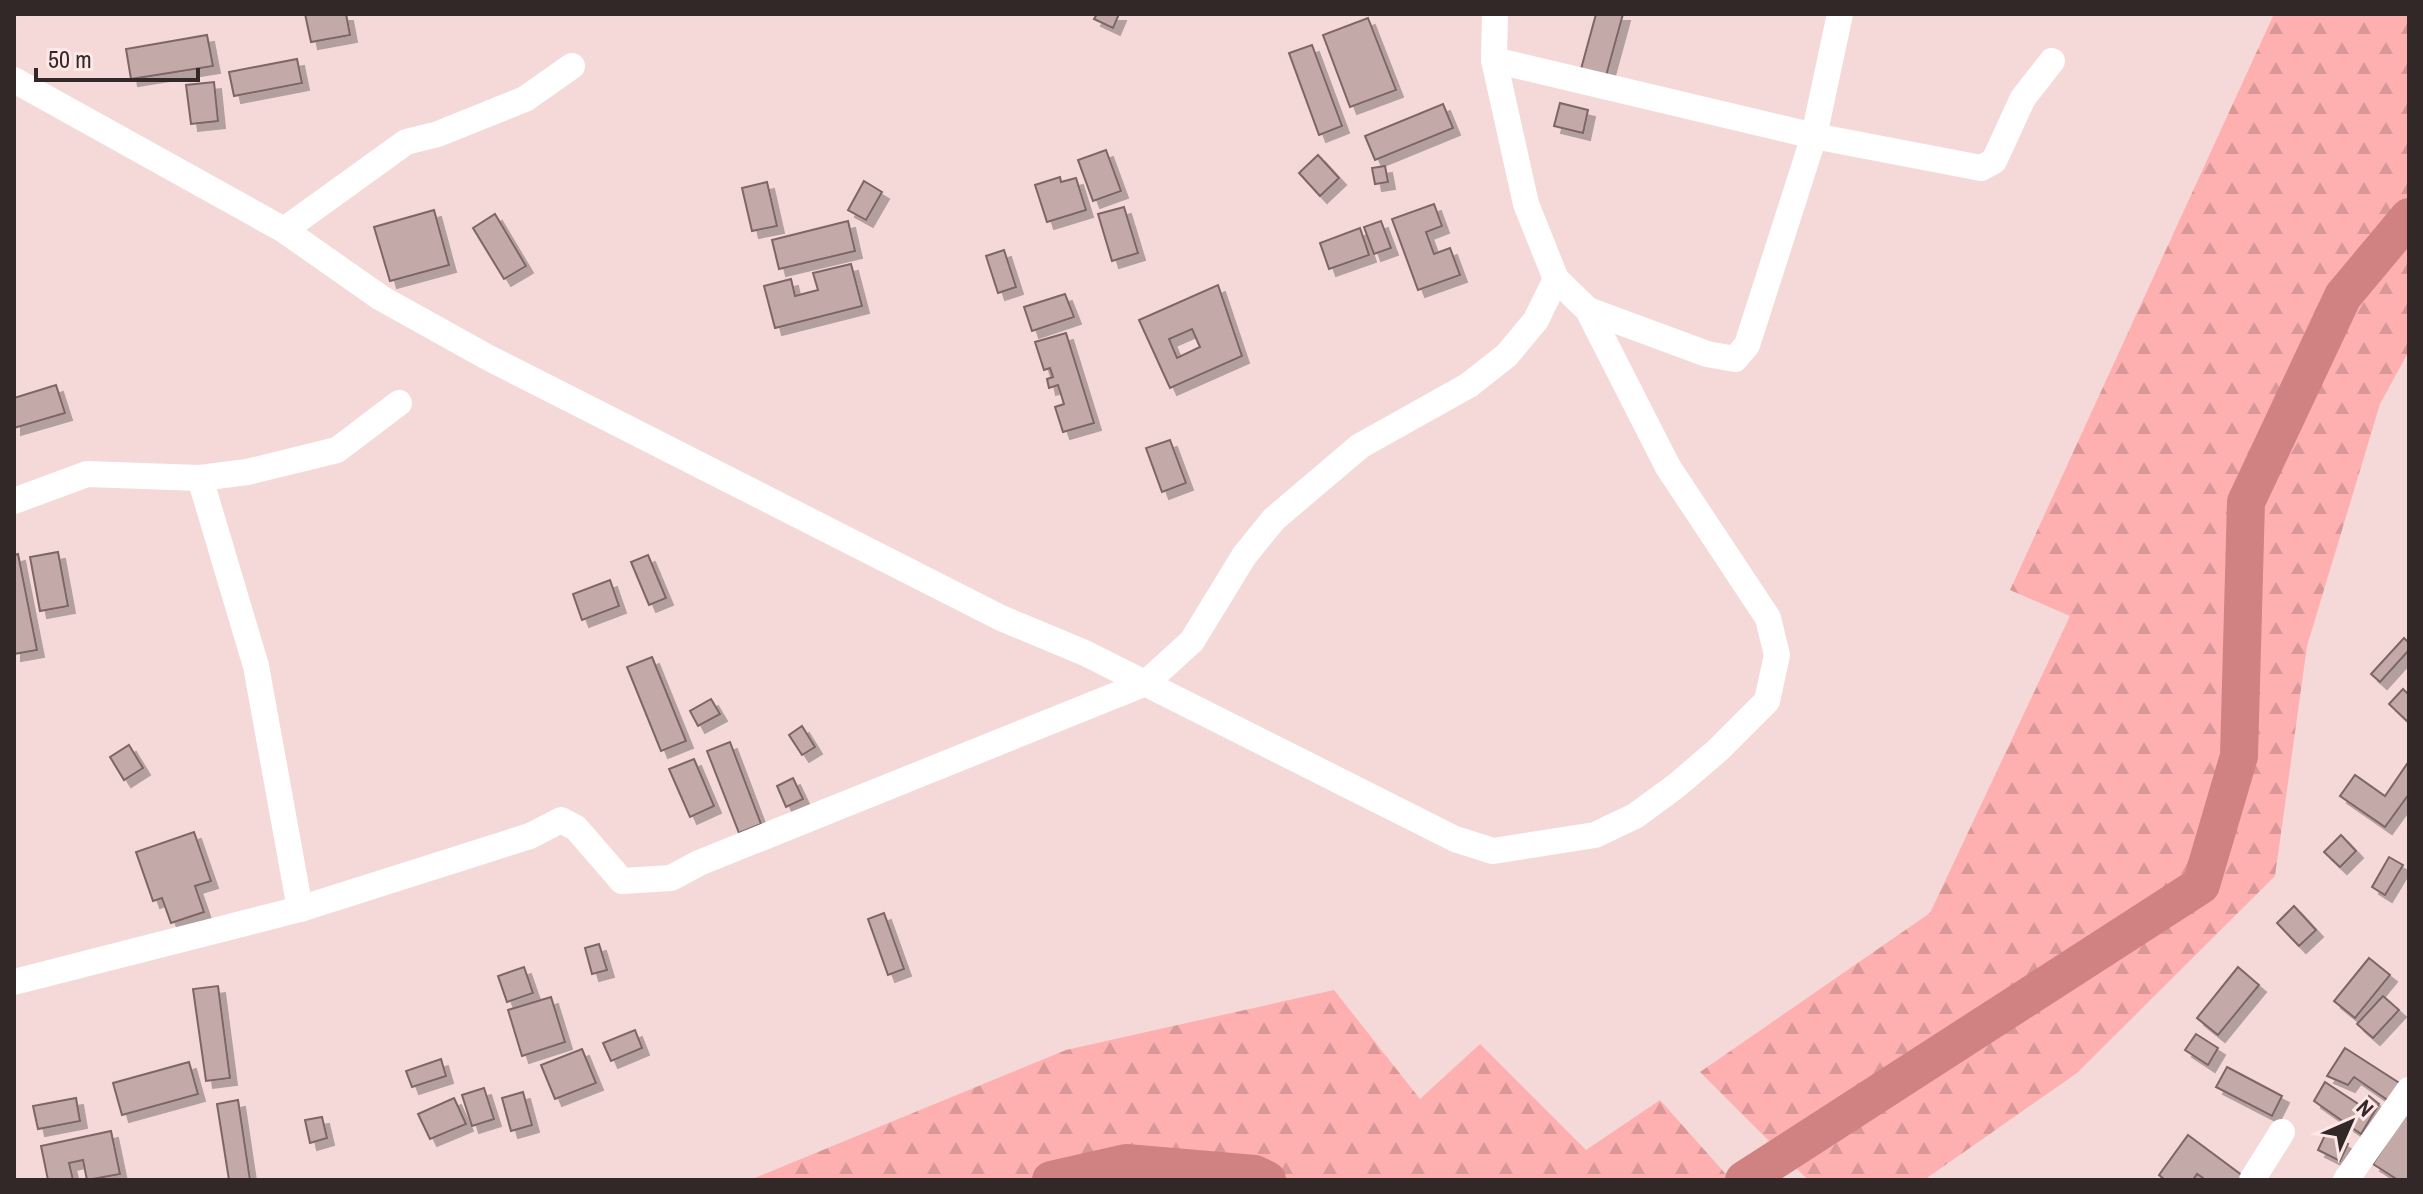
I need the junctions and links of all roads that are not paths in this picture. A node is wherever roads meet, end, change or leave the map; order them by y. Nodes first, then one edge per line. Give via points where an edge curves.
1 (1495, 14) edge
2 (1840, 14) edge
3 (1494, 60) junction
4 (2052, 61) dead end
5 (572, 66) dead end
6 (14, 80) edge
7 (1814, 136) junction
8 (284, 230) junction
9 (1556, 279) junction
10 (1588, 310) junction
11 (399, 403) dead end
12 (200, 478) junction
13 (14, 501) edge
14 (1146, 683) junction
15 (300, 909) junction
16 (14, 982) edge
17 (2409, 1090) edge
18 (2282, 1132) dead end
19 (2252, 1180) edge
20 (2346, 1180) edge

1 - 3 street
2 - 7 street
3 - 7 street
3 - 9 street via 1526,204
4 - 7 street via 2023,98 1994,161 1981,168
5 - 8 street via 525,99 406,142
6 - 8 street
7 - 10 street via 1747,345 1735,359 1707,354
8 - 14 street via 381,298 487,357 987,611
9 - 10 street
9 - 14 street via 1536,320 1507,355 1469,385 1360,446 1274,519 1244,556 1192,641
10 - 14 street via 1668,467 1768,618 1777,655 1767,701 1676,786 1635,816 1595,835 1493,851 1455,839
11 - 12 street via 337,450
12 - 13 street via 87,474
12 - 15 street via 256,666
14 - 15 street via 671,878 622,881 576,828 561,820 530,836
15 - 16 street
17 - 20 street
18 - 19 street

